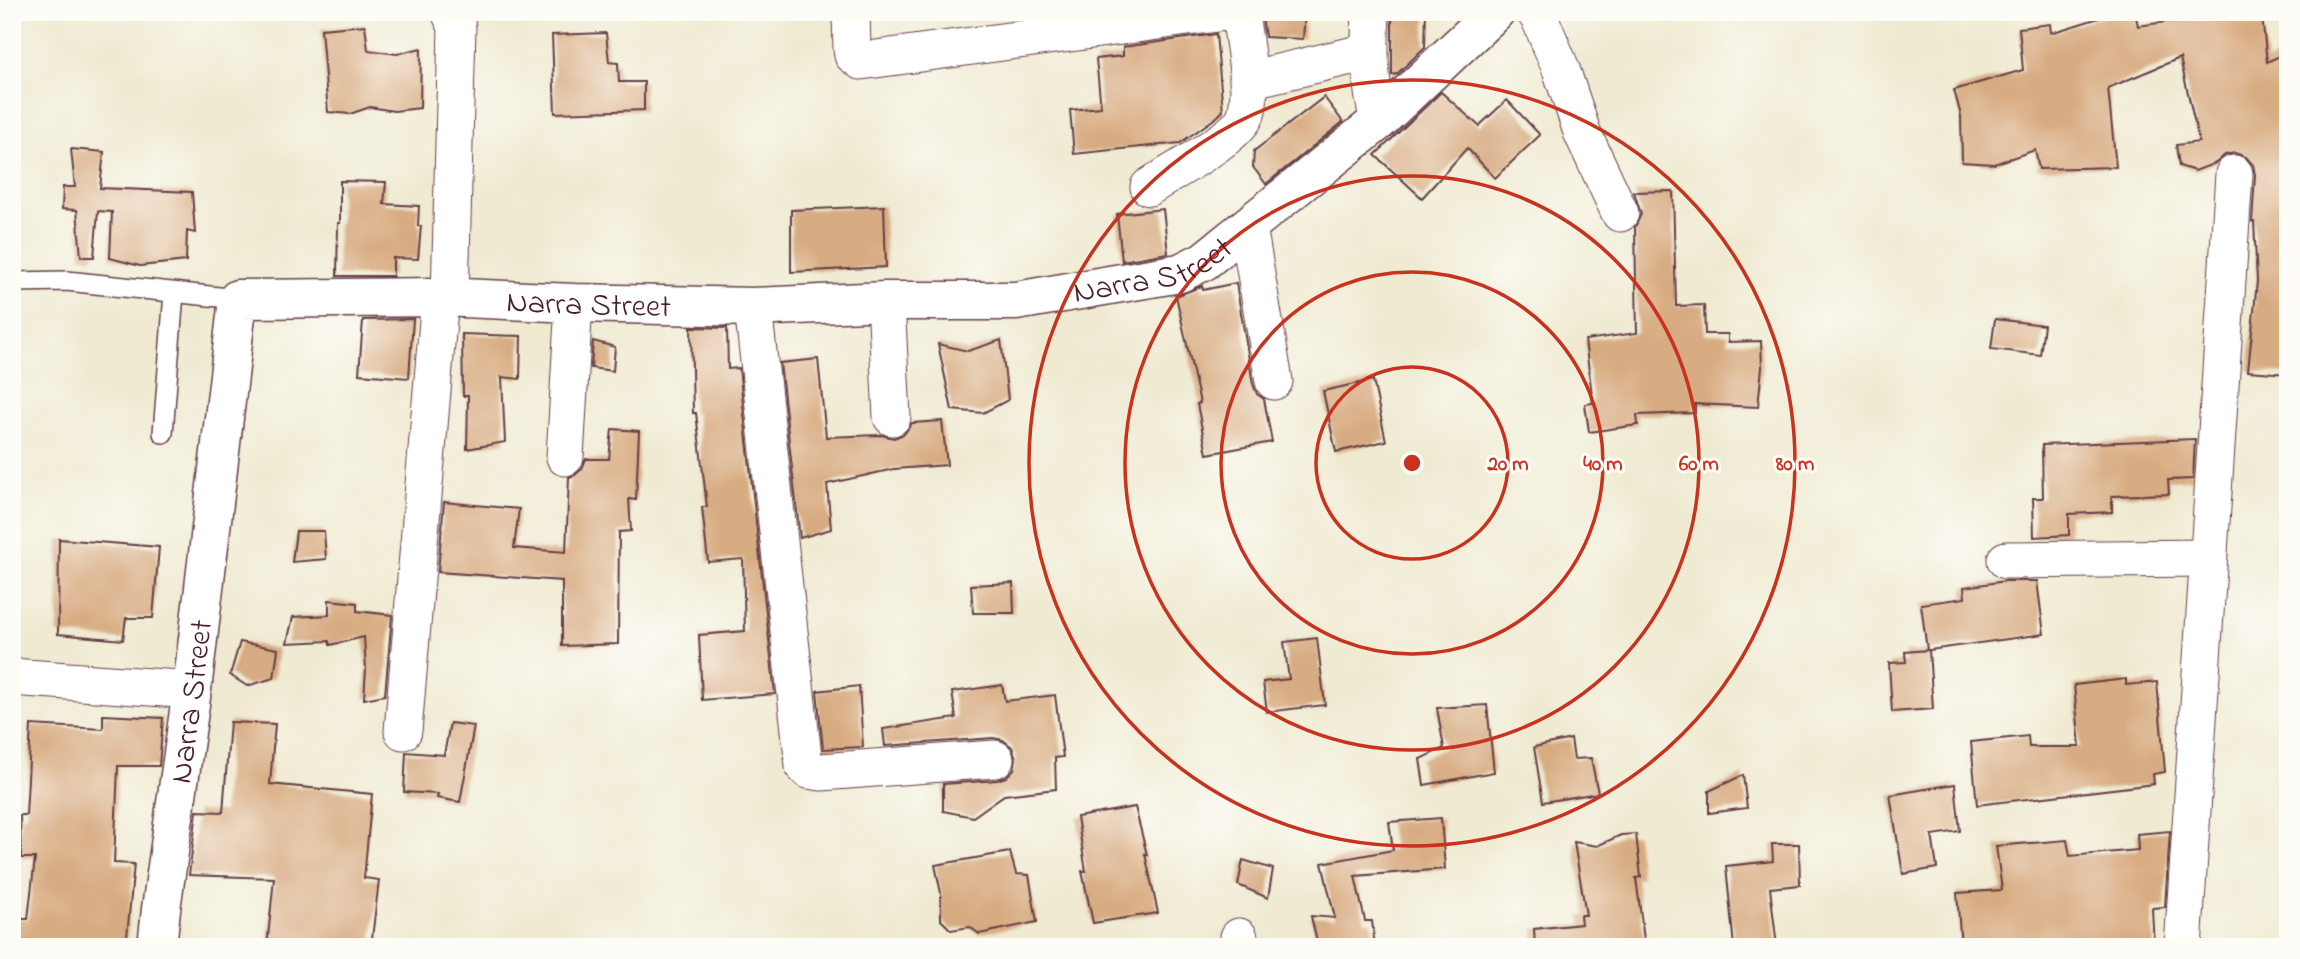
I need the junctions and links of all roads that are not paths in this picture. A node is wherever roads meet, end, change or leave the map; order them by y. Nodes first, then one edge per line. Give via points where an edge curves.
1 (450, 12) edge
2 (851, 12) edge
3 (1225, 12) edge
4 (1240, 12) edge
5 (1371, 12) edge
6 (1535, 12) edge
7 (1494, 13) edge
8 (1368, 52) junction
9 (1248, 80) junction
10 (1379, 121) junction
11 (2234, 174) dead end
12 (1149, 187) dead end
13 (1620, 214) dead end
14 (1248, 226) junction
15 (12, 282) edge
16 (174, 293) junction
17 (445, 297) junction
18 (238, 299) junction
19 (886, 301) junction
20 (573, 303) junction
21 (753, 307) junction
22 (1275, 381) dead end
23 (892, 417) dead end
24 (163, 433) dead end
25 (565, 457) dead end
26 (2208, 558) junction
27 (2006, 561) dead end
28 (12, 677) edge
29 (192, 690) junction
30 (403, 731) dead end
31 (995, 759) dead end
32 (157, 947) edge
33 (2183, 947) edge

1 - 17 street via 457,27
2 - 3 street via 853,55 861,61
4 - 9 street
5 - 8 street
6 - 13 street
7 - 10 street, Narra Street
8 - 9 street
8 - 10 street
9 - 12 street via 1246,116 1231,134
10 - 14 street, Narra Street
11 - 26 street
14 - 19 street, Narra Street via 1204,261 1180,273 1016,301
14 - 22 street
15 - 16 lane via 68,281
16 - 18 lane
16 - 24 lane
17 - 18 street, Narra Street
17 - 20 street, Narra Street
17 - 30 street
18 - 29 street, Narra Street
19 - 21 street, Narra Street
19 - 23 street
20 - 21 street, Narra Street
20 - 25 street
21 - 31 street via 804,765 821,772
26 - 27 street
26 - 33 street
28 - 29 street
29 - 32 street, Narra Street

